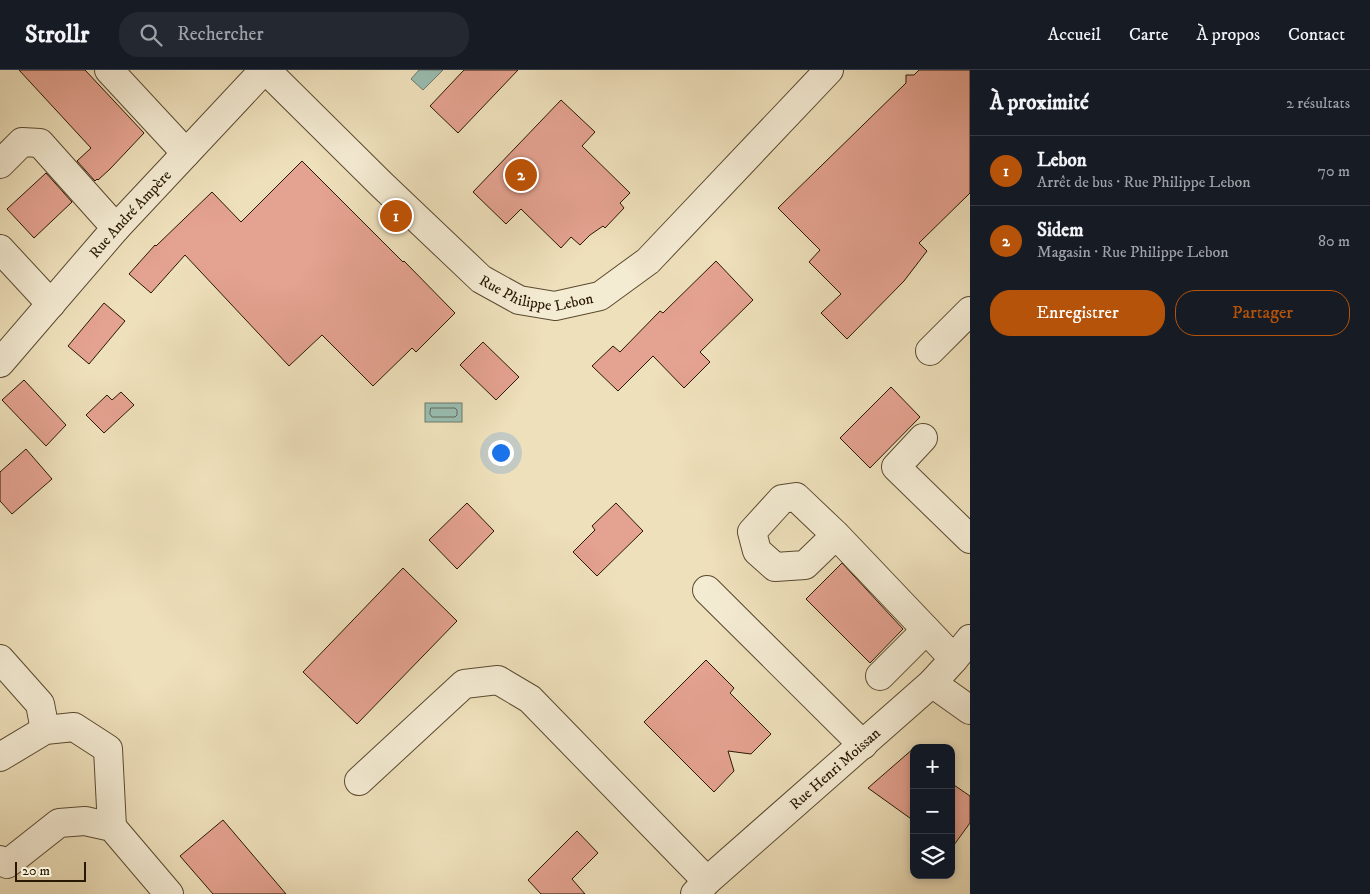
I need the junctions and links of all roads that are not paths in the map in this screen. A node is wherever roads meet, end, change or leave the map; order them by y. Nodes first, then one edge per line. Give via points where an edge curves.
1 (109, 70) edge
2 (265, 70) edge
3 (829, 70) edge
4 (186, 154) junction
5 (0, 164) edge
6 (116, 228) junction
7 (0, 249) edge
8 (51, 304) junction
9 (970, 311) edge
10 (930, 352) dead end
11 (0, 363) edge
12 (923, 438) dead end
13 (836, 535) dead end
14 (970, 538) edge
15 (706, 590) dead end
16 (926, 630) junction
17 (962, 649) edge
18 (0, 659) edge
19 (880, 676) dead end
20 (932, 683) junction
21 (970, 710) edge
22 (45, 730) junction
23 (863, 745) junction
24 (0, 757) edge
25 (359, 781) dead end
26 (112, 827) junction
27 (2, 864) edge
28 (701, 888) edge
29 (169, 894) edge

1 - 4 street
2 - 3 street, Rue Philippe Lebon via 480,279 519,300 555,306 600,296 648,260
2 - 4 street, Rue André Ampère
4 - 6 street, Rue André Ampère
5 - 6 street via 22,142 40,142
6 - 8 street, Rue André Ampère
7 - 8 street
8 - 11 street, Rue André Ampère
9 - 10 street
12 - 14 street via 896,467
13 - 16 street
15 - 23 street
16 - 17 street
16 - 19 street
17 - 20 street, Rue Henri Moissan
18 - 22 street via 40,704
20 - 21 street
20 - 23 street, Rue Henri Moissan
22 - 24 street
22 - 26 street via 74,727 108,749
23 - 28 street, Rue Henri Moissan
25 - 28 street via 464,684 498,680 530,700
26 - 27 street via 85,821 59,823
26 - 29 street

